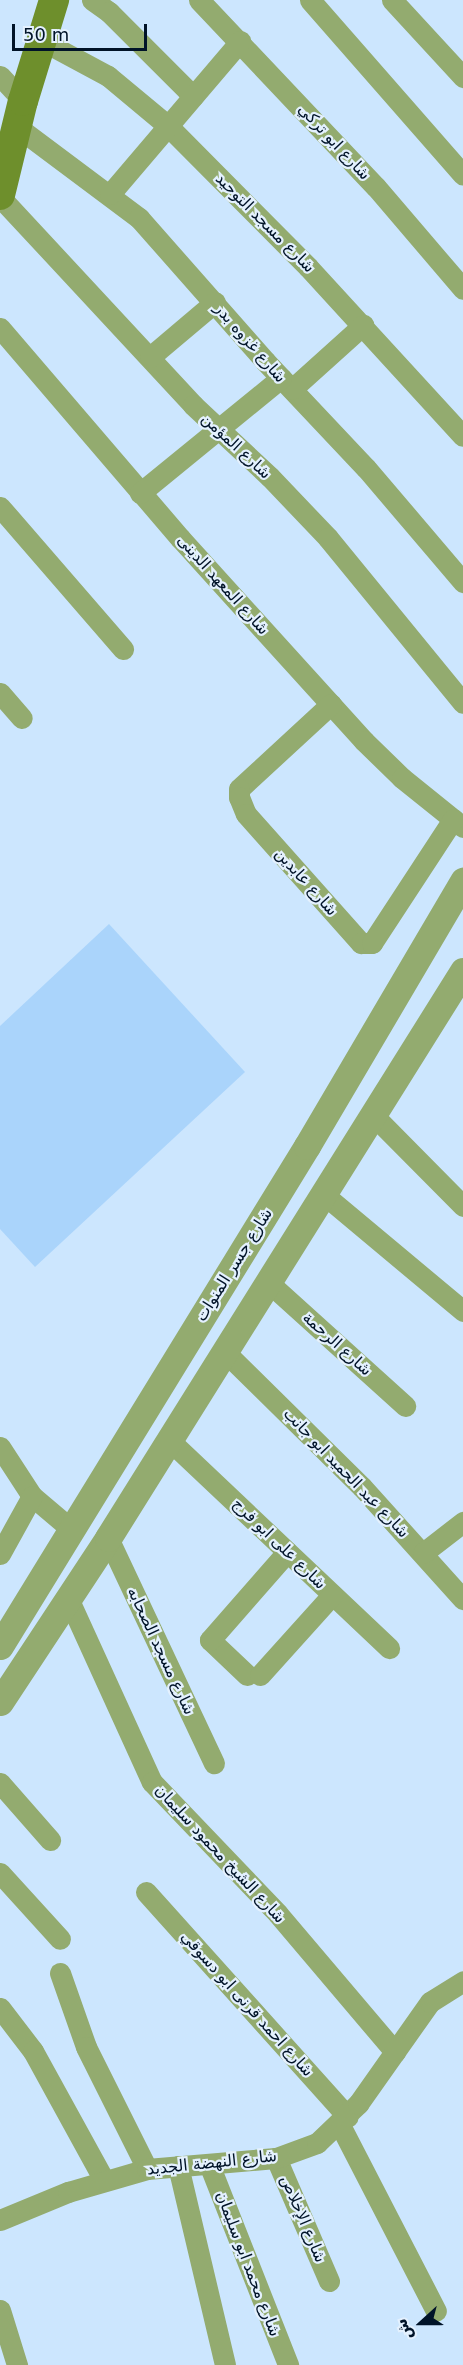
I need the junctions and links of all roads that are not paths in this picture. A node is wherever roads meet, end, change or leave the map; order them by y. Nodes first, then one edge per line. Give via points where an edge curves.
1 (54, 0) edge
2 (92, 0) edge
3 (199, 0) edge
4 (310, 0) edge
5 (392, 0) edge
6 (41, 40) junction
7 (240, 41) junction
8 (0, 76) edge
9 (463, 77) edge
10 (193, 96) junction
11 (19, 113) junction
12 (168, 126) junction
13 (463, 176) edge
14 (111, 194) junction
15 (0, 196) edge
16 (463, 289) edge
17 (214, 302) junction
18 (363, 325) junction
19 (0, 328) edge
20 (150, 357) junction
21 (286, 384) junction
22 (219, 429) junction
23 (463, 436) edge
24 (140, 492) junction
25 (0, 507) edge
26 (463, 582) edge
27 (123, 649) dead end
28 (0, 693) edge
29 (463, 703) edge
30 (331, 704) junction
31 (22, 718) dead end
32 (458, 823) edge
33 (463, 881) edge
34 (463, 971) edge
35 (373, 1114) junction
36 (322, 1193) junction
37 (463, 1206) edge
38 (268, 1282) junction
39 (463, 1311) edge
40 (225, 1352) junction
41 (405, 1406) dead end
42 (169, 1440) junction
43 (0, 1447) edge
44 (32, 1496) junction
45 (463, 1522) edge
46 (71, 1529) junction
47 (108, 1538) junction
48 (287, 1552) junction
49 (423, 1553) junction
50 (0, 1554) edge
51 (332, 1594) junction
52 (68, 1599) junction
53 (463, 1599) edge
54 (0, 1646) edge
55 (389, 1648) dead end
56 (0, 1702) edge
57 (214, 1763) dead end
58 (0, 1783) edge
59 (50, 1840) dead end
60 (0, 1873) edge
61 (146, 1892) dead end
62 (60, 1939) dead end
63 (60, 1973) dead end
64 (463, 1981) edge
65 (0, 2008) edge
66 (395, 2052) junction
67 (344, 2121) junction
68 (276, 2158) junction
69 (209, 2164) junction
70 (178, 2166) junction
71 (147, 2169) junction
72 (104, 2180) junction
73 (0, 2220) edge
74 (329, 2281) dead end
75 (0, 2310) edge
76 (436, 2311) dead end
77 (17, 2365) edge
78 (225, 2365) edge
79 (288, 2365) edge

1 - 6 main road
2 - 10 street via 109,12
3 - 7 street, شارع ابو تركي
4 - 13 street
5 - 9 street
6 - 11 main road
6 - 12 street, شارع مسجد التوحيد via 108,76
7 - 10 street
7 - 16 street, شارع ابو تركي via 376,187
8 - 11 street, شارع غزوه بدر
10 - 12 street
11 - 14 street, شارع غزوه بدر
11 - 15 main road
12 - 14 street
12 - 18 street, شارع مسجد التوحيد
14 - 17 street, شارع غزوه بدر via 140,218
15 - 20 street, شارع المؤمن
17 - 20 street
17 - 21 street, شارع غزوه بدر
18 - 21 street
18 - 23 street, شارع مسجد التوحيد
19 - 24 street, شارع المعهد الدينى
20 - 22 street, شارع المؤمن
21 - 22 street
21 - 26 street, شارع غزوه بدر via 360,460
22 - 24 street
22 - 29 street, شارع المؤمن via 328,538
24 - 30 street, شارع المعهد الدينى
25 - 27 street
28 - 31 street
30 - 32 street, شارع المعهد الدينى via 402,778
30 - 32 street, شارع عابدين via 239,789 239,798 246,814 361,943 372,943
33 - 46 street, شارع جسر المنوات via 307,1146
34 - 35 street
35 - 36 street
35 - 37 street
36 - 38 street
36 - 39 street
38 - 40 street
38 - 41 street, شارع الرحمة
40 - 42 street
40 - 49 street, شارع عبد الحميد ابو جانب via 362,1486
42 - 47 street
42 - 48 street, شارع على ابو فرج
43 - 44 street
44 - 46 street
44 - 50 street
45 - 49 street
46 - 54 street, شارع جسر المنوات
47 - 52 street
47 - 57 street, شارع مسجد الصحابه
48 - 51 street, شارع على ابو فرج
48 - 51 street via 210,1640 253,1675
49 - 53 street, شارع عبد الحميد ابو جانب
51 - 55 street, شارع على ابو فرج
52 - 56 street
52 - 66 street, شارع الشيخ محمود سليمان via 152,1782 220,1849
58 - 59 street
60 - 62 street
61 - 67 street, شارع احمد قرنى ابو دسوقي
63 - 71 street via 86,2047
64 - 66 street, شارع النهضة الجديد via 430,2002
65 - 72 street via 33,2051
66 - 67 street, شارع النهضة الجديد
67 - 68 street, شارع النهضة الجديد via 317,2143
67 - 76 street, شارع احمد قرنى ابو دسوقي
68 - 69 street, شارع النهضة الجديد
68 - 74 street, شارع الإخلاص
69 - 70 street, شارع النهضة الجديد
69 - 79 street, شارع محمد ابو سليمان
70 - 71 street, شارع النهضة الجديد
70 - 78 street
71 - 72 street, شارع النهضة الجديد
72 - 73 street, شارع النهضة الجديد
75 - 77 street

